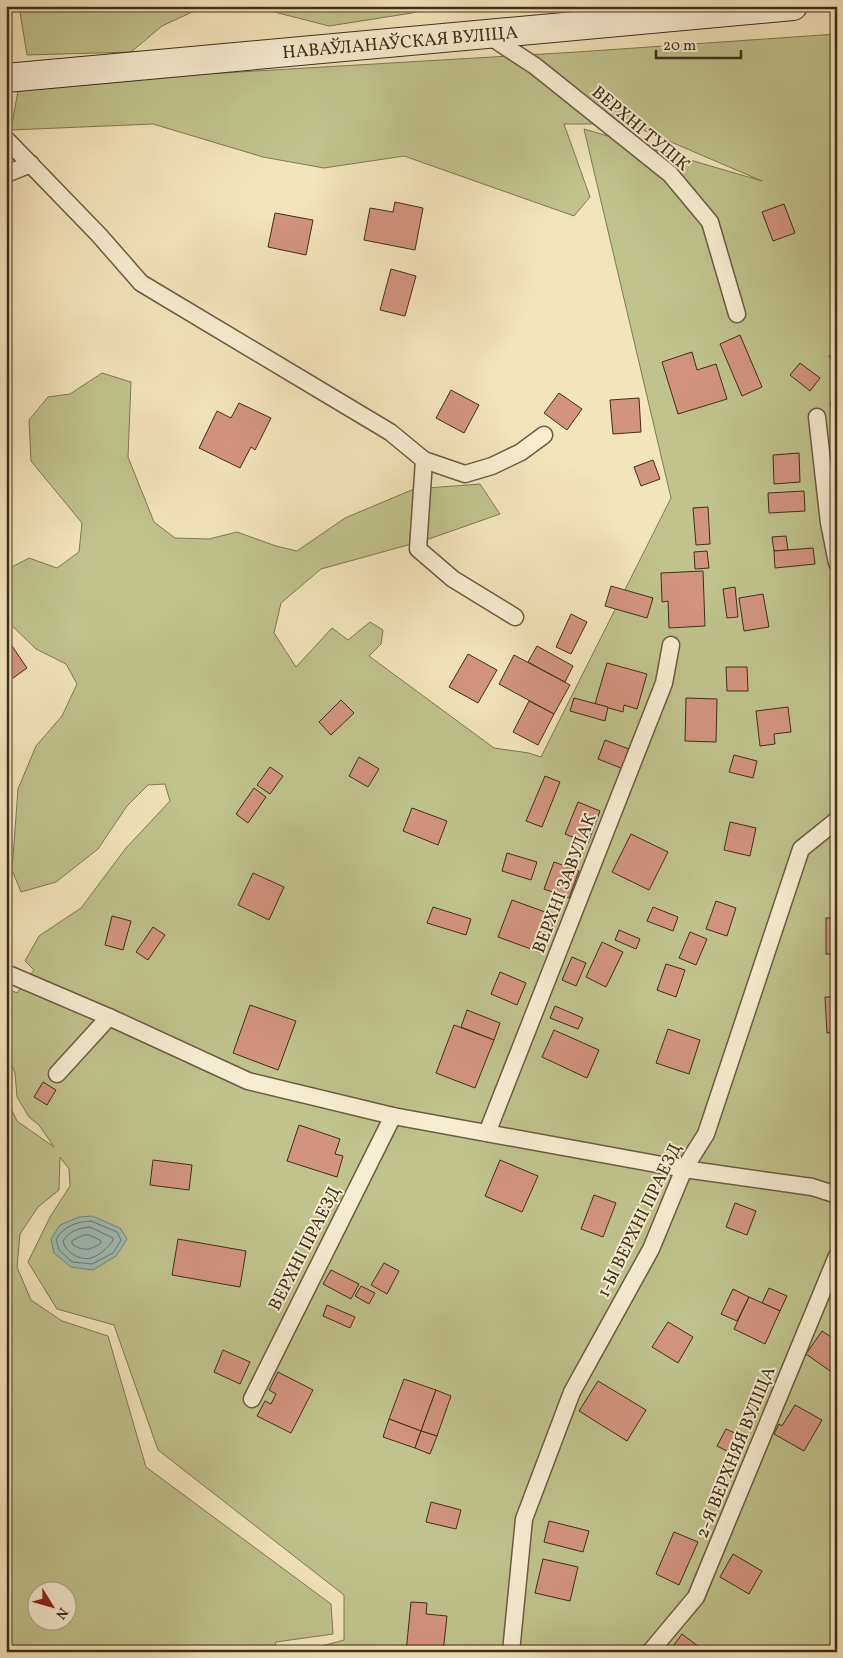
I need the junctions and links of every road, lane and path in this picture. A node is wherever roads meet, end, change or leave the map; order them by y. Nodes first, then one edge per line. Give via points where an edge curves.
1 (793, 6) edge
2 (486, 34) junction
3 (6, 78) edge
4 (6, 139) edge
5 (31, 164) junction
6 (6, 174) edge
7 (737, 314) dead end
8 (817, 417) dead end
9 (544, 435) dead end
10 (424, 460) junction
11 (837, 563) edge
12 (516, 617) dead end
13 (671, 646) dead end
14 (837, 820) edge
15 (6, 973) edge
16 (109, 1017) junction
17 (57, 1074) dead end
18 (393, 1116) junction
19 (487, 1132) junction
20 (684, 1168) junction
21 (837, 1195) edge
22 (837, 1256) edge
23 (252, 1399) dead end
24 (510, 1652) edge
25 (650, 1652) edge

1 - 2 street, НАВАЎЛАНАЎСКАЯ ВУЛІЦА
2 - 3 street, НАВАЎЛАНАЎСКАЯ ВУЛІЦА
2 - 7 lane, ВЕРХНІ ТУПІК via 535,66 670,174 710,222
4 - 5 lane
5 - 6 lane
5 - 10 lane via 141,283 390,432
8 - 11 lane
9 - 10 lane via 521,452 465,474
10 - 12 lane via 418,549 453,579
13 - 19 lane, ВЕРХНІ ЗАВУЛАК via 664,683
14 - 20 lane, 1-Ы ВЕРХНІ ПРАЕЗД via 801,849 706,1134
15 - 16 lane
16 - 17 lane
16 - 18 lane via 248,1081
18 - 19 lane
18 - 23 lane, ВЕРХНІ ПРАЕЗД
19 - 20 lane
20 - 21 lane via 812,1187
20 - 24 lane, 1-Ы ВЕРХНІ ПРАЕЗД via 651,1249 572,1392 524,1519
22 - 25 lane, 2-Я ВЕРХНЯЯ ВУЛІЦА via 696,1598

